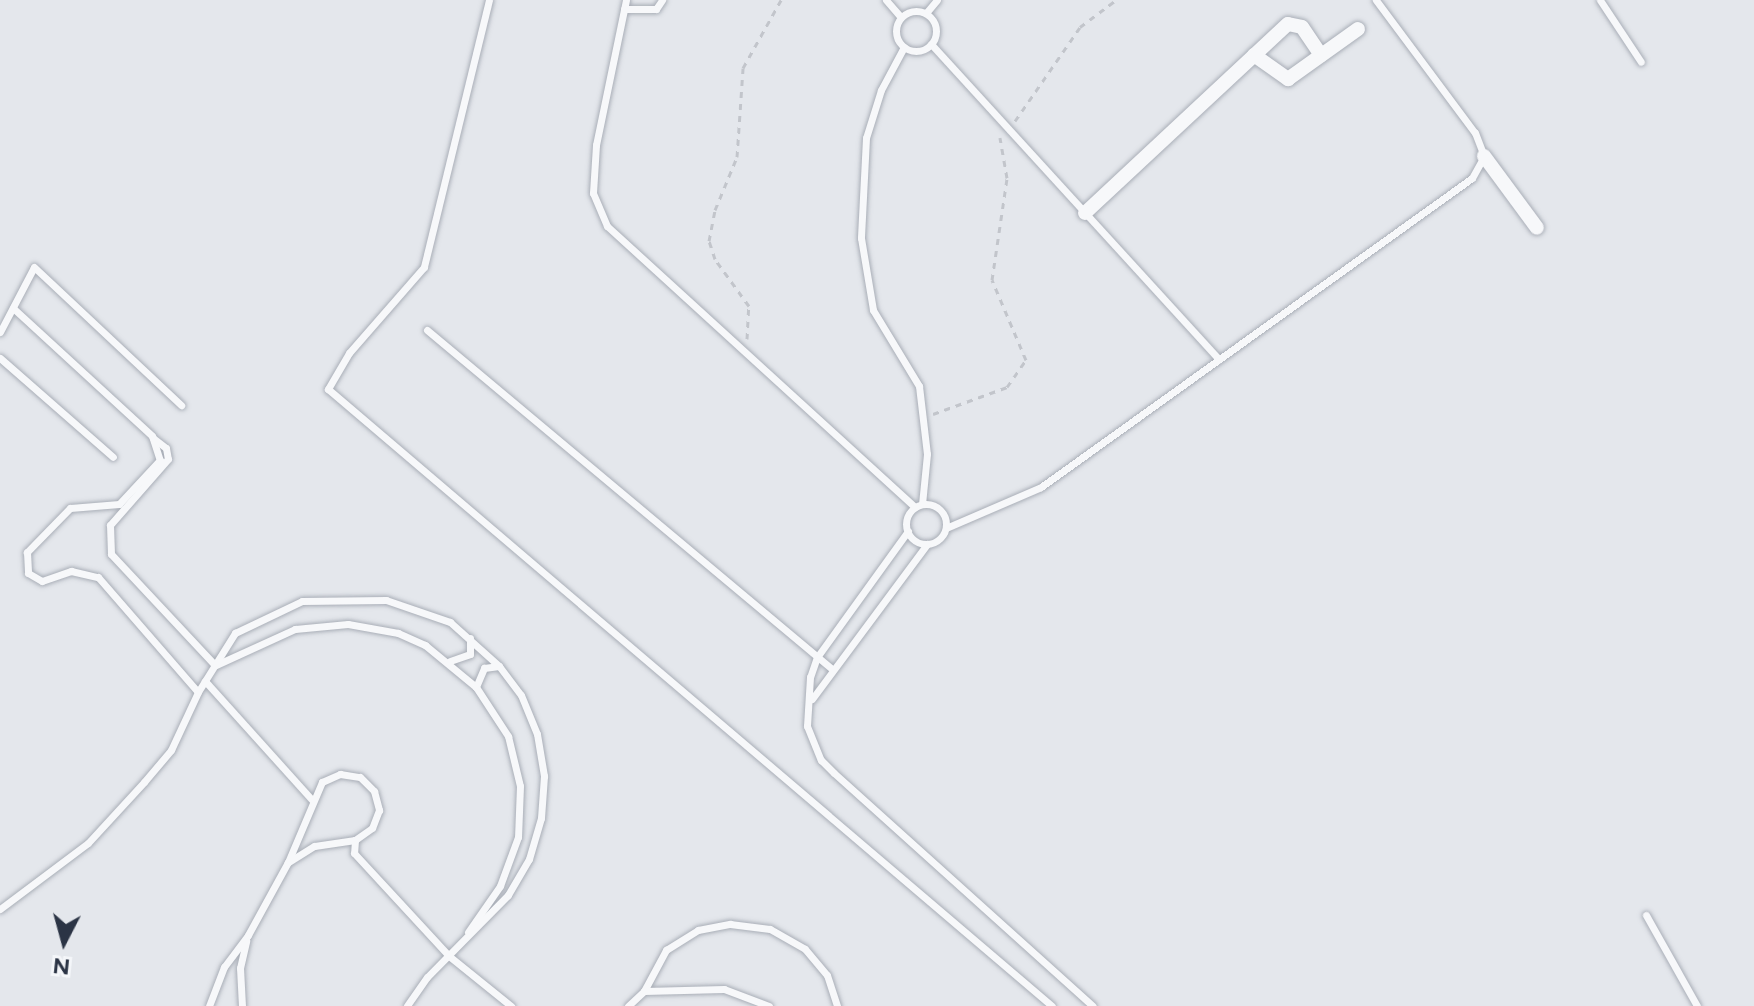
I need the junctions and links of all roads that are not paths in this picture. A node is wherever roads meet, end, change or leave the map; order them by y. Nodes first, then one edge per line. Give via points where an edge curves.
1 (489, 0) edge
2 (626, 0) edge
3 (662, 0) edge
4 (886, 0) edge
5 (937, 0) edge
6 (1376, 0) edge
7 (1600, 0) edge
8 (624, 9) junction
9 (926, 13) junction
10 (901, 17) junction
11 (1358, 29) dead end
12 (931, 44) junction
13 (904, 47) junction
14 (1254, 55) junction
15 (1321, 55) junction
16 (1641, 62) dead end
17 (1484, 156) junction
18 (1085, 213) junction
19 (1537, 228) dead end
20 (13, 308) junction
21 (427, 330) dead end
22 (0, 332) edge
23 (0, 358) edge
24 (1219, 359) junction
25 (181, 405) dead end
26 (152, 436) junction
27 (113, 457) dead end
28 (919, 506) junction
29 (946, 528) junction
30 (908, 531) junction
31 (927, 544) junction
32 (470, 637) junction
33 (817, 657) junction
34 (448, 661) junction
35 (215, 665) junction
36 (499, 666) junction
37 (832, 669) junction
38 (205, 681) junction
39 (476, 687) junction
40 (198, 692) junction
41 (812, 699) junction
42 (312, 800) junction
43 (355, 840) junction
44 (288, 862) junction
45 (0, 909) edge
46 (1646, 915) dead end
47 (248, 935) junction
48 (449, 956) junction
49 (644, 991) junction
50 (209, 1006) edge
51 (242, 1006) edge
52 (407, 1006) edge
53 (511, 1006) edge
54 (628, 1006) edge
55 (769, 1006) edge
56 (837, 1006) edge
57 (1052, 1006) edge
58 (1093, 1006) edge
59 (1697, 1006) edge

1 - 57 lane via 424,267 349,353 328,389
2 - 8 lane
3 - 8 lane via 656,9
4 - 10 lane
5 - 9 lane
6 - 17 lane via 1475,133
7 - 16 lane
8 - 28 lane via 596,145 593,193 607,226
9 - 10 lane via 913,11
9 - 12 lane via 936,27
10 - 13 lane via 897,36
11 - 15 street
12 - 13 lane via 918,51
12 - 18 lane
13 - 28 lane via 881,90 866,138 859,193 873,310 919,386 927,454
14 - 15 street via 1284,79
14 - 15 street via 1288,24 1295,24
14 - 18 street
17 - 19 street
17 - 24 lane via 1472,178
18 - 24 lane
20 - 22 lane
20 - 25 lane via 34,267
20 - 26 lane
21 - 33 lane
23 - 27 lane
24 - 29 lane via 1041,487
26 - 35 lane via 166,448 168,459 110,525 111,554
26 - 40 lane via 160,460 145,481 119,504 70,508 27,552 24,562 31,577 42,581 71,571 109,585
28 - 29 lane via 943,513
28 - 30 lane via 907,518
29 - 31 lane via 940,539
30 - 31 lane
30 - 33 lane
31 - 37 lane
32 - 34 lane via 470,654
32 - 35 lane via 427,612 386,600 302,601 235,633
32 - 36 lane
33 - 37 lane
33 - 41 lane via 810,677
34 - 35 lane via 398,633 348,624 295,629
34 - 39 lane
35 - 38 lane
36 - 39 lane via 479,673
36 - 48 lane via 521,695 537,734 544,776 541,818 529,859 508,895
37 - 41 lane
38 - 40 lane
38 - 42 lane
39 - 48 lane via 508,736 520,786 518,837 500,886
40 - 45 lane via 171,750 107,823
41 - 58 lane via 807,726 821,760
42 - 43 lane via 331,778 360,777 374,791 379,810 372,828
42 - 44 lane
43 - 44 lane via 314,846
43 - 48 lane via 354,853
44 - 47 lane
46 - 59 lane
47 - 50 lane via 224,967
47 - 51 lane via 240,968
48 - 52 lane
48 - 53 lane
49 - 54 lane
49 - 55 lane via 724,989
49 - 56 lane via 659,959 682,938 714,926 750,925 787,936 805,949 827,975

